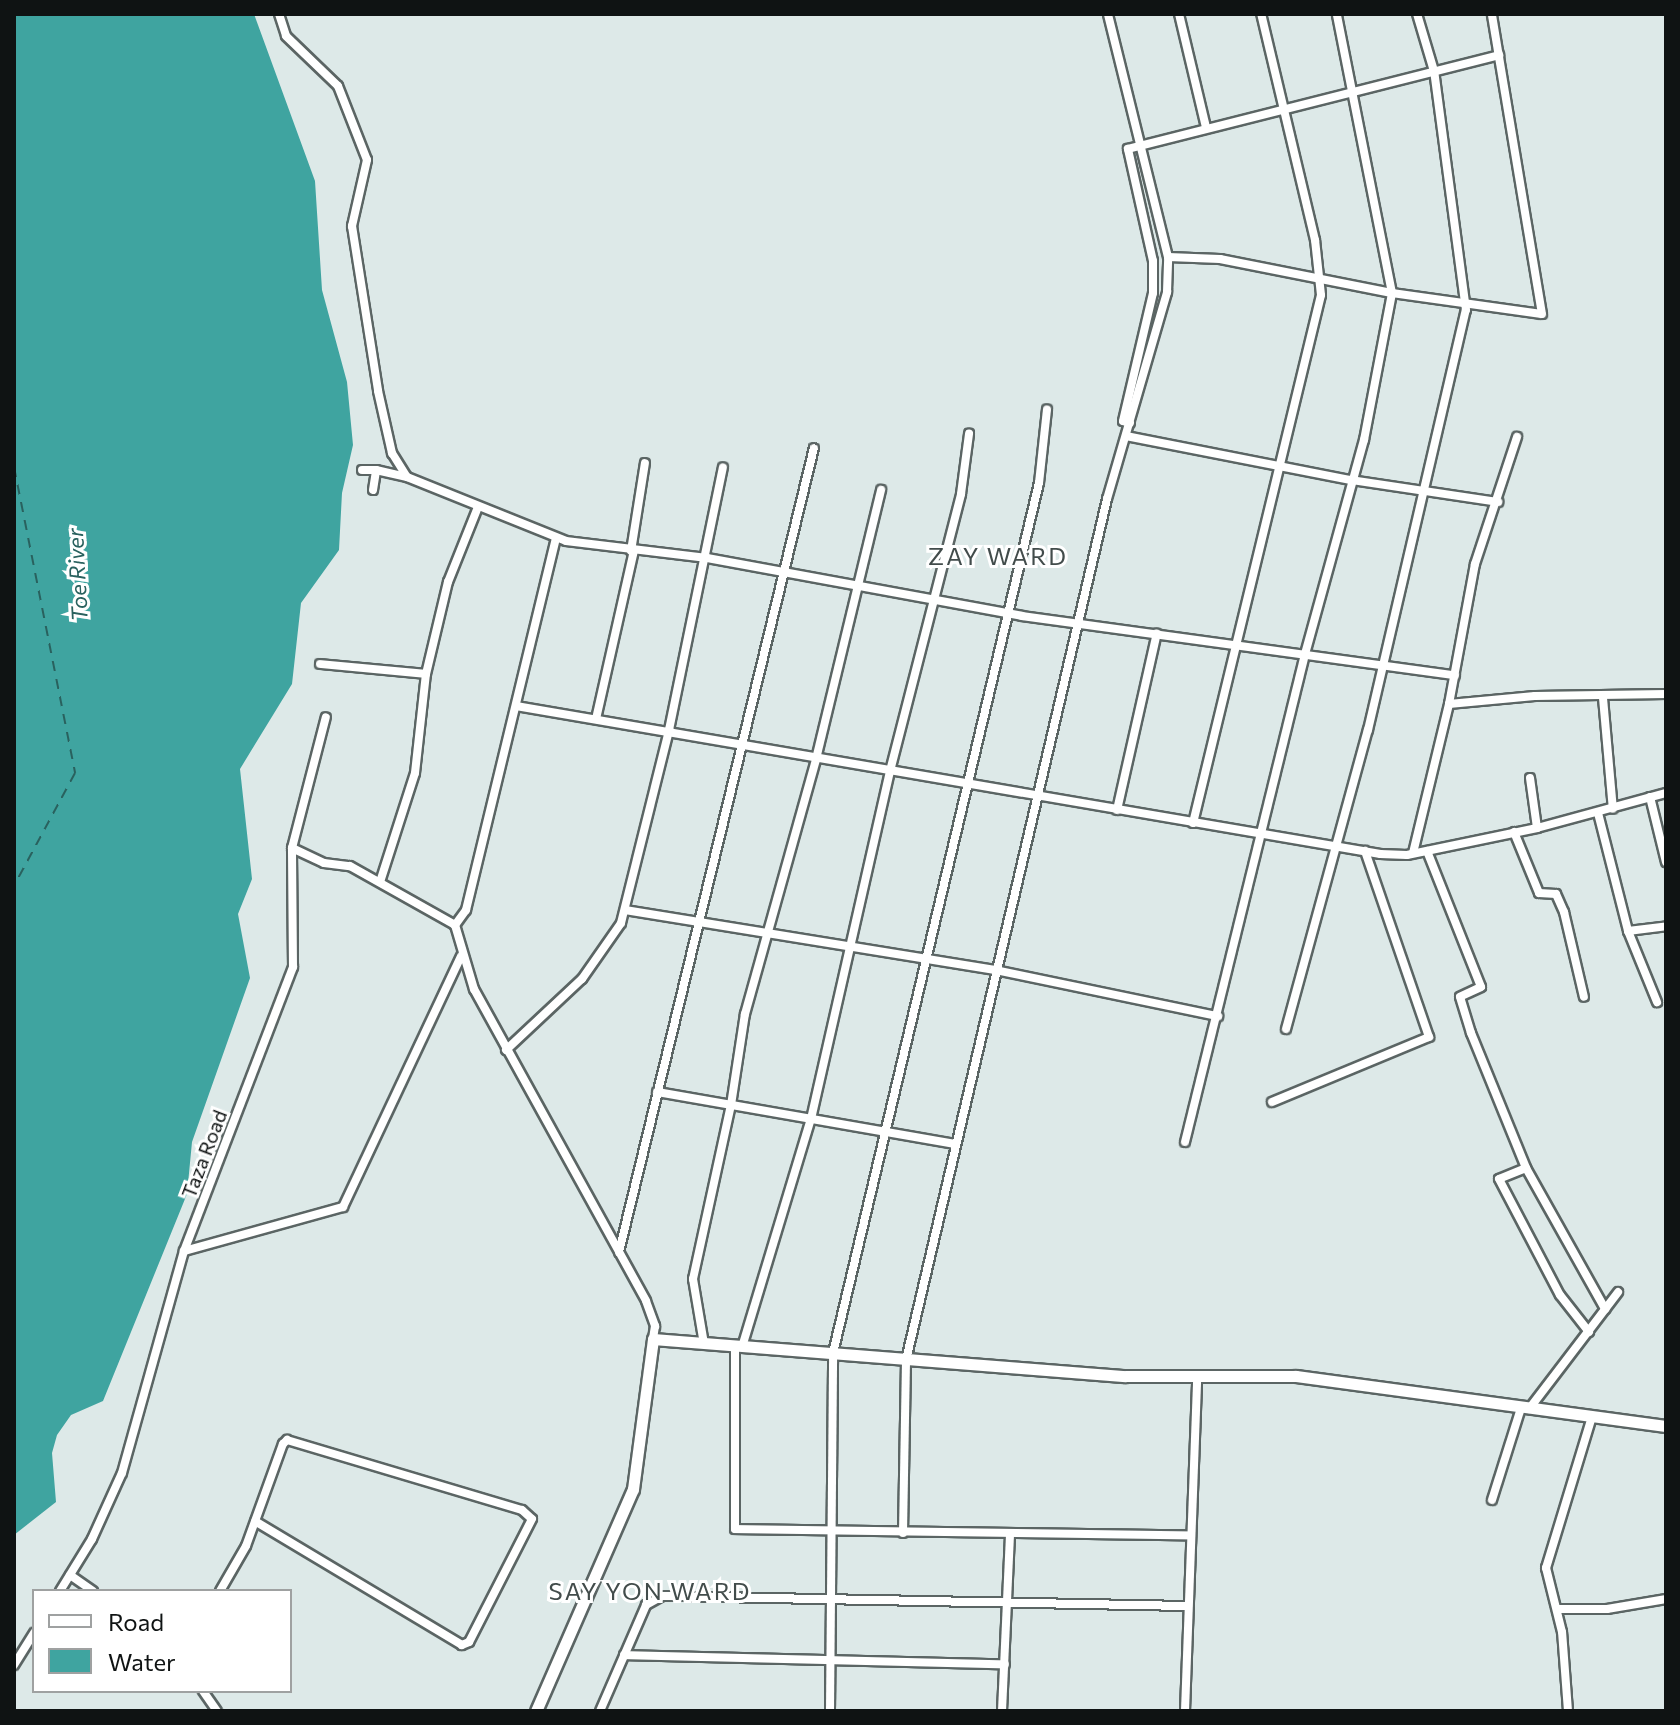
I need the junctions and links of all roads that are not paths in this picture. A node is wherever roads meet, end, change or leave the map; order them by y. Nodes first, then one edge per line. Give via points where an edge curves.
1 (279, 14) edge
2 (1108, 14) edge
3 (1179, 14) edge
4 (1261, 14) edge
5 (1337, 14) edge
6 (1417, 14) edge
7 (1492, 14) edge
8 (1499, 55) junction
9 (1434, 71) junction
10 (1355, 90) junction
11 (1282, 109) junction
12 (1206, 127) junction
13 (1140, 144) junction
14 (1168, 257) junction
15 (1320, 278) junction
16 (1392, 293) junction
17 (1465, 304) junction
18 (1047, 409) dead end
19 (1130, 423) junction
20 (969, 434) dead end
21 (1126, 436) junction
22 (1517, 437) dead end
23 (814, 448) dead end
24 (645, 463) dead end
25 (1279, 465) junction
26 (723, 468) dead end
27 (362, 470) dead end
28 (376, 470) junction
29 (407, 477) junction
30 (1351, 480) junction
31 (373, 490) dead end
32 (881, 490) dead end
33 (1425, 491) junction
34 (1498, 502) junction
35 (478, 507) junction
36 (556, 538) junction
37 (632, 551) junction
38 (707, 558) junction
39 (783, 574) junction
40 (858, 583) junction
41 (934, 601) junction
42 (1009, 611) junction
43 (1079, 623) junction
44 (1157, 633) junction
45 (1236, 644) junction
46 (1305, 654) junction
47 (320, 664) dead end
48 (1381, 665) junction
49 (426, 674) junction
50 (1455, 675) junction
51 (1666, 694) edge
52 (1603, 698) junction
53 (1449, 704) junction
54 (516, 706) junction
55 (326, 717) dead end
56 (596, 719) junction
57 (669, 730) junction
58 (741, 746) junction
59 (816, 759) junction
60 (890, 771) junction
61 (1530, 778) dead end
62 (965, 783) junction
63 (1666, 793) edge
64 (1040, 796) junction
65 (1650, 797) junction
66 (1613, 809) junction
67 (1117, 810) junction
68 (1598, 813) junction
69 (1193, 823) junction
70 (1537, 828) junction
71 (1514, 832) junction
72 (1262, 834) junction
73 (1338, 847) junction
74 (292, 848) junction
75 (1365, 851) junction
76 (1427, 851) junction
77 (1413, 853) junction
78 (1666, 862) edge
79 (380, 882) junction
80 (625, 910) junction
81 (698, 924) junction
82 (455, 925) junction
83 (1666, 926) edge
84 (1628, 931) junction
85 (769, 934) junction
86 (850, 948) junction
87 (461, 955) junction
88 (924, 959) junction
89 (995, 970) junction
90 (1584, 997) dead end
91 (1657, 1002) dead end
92 (1218, 1016) junction
93 (1286, 1029) dead end
94 (506, 1050) junction
95 (657, 1092) junction
96 (1272, 1102) dead end
97 (731, 1105) junction
98 (811, 1119) junction
99 (884, 1131) junction
100 (1185, 1142) dead end
101 (956, 1144) junction
102 (1526, 1168) junction
103 (184, 1251) junction
104 (618, 1253) junction
105 (1618, 1292) dead end
106 (1605, 1309) junction
107 (1589, 1332) junction
108 (653, 1339) junction
109 (704, 1344) junction
110 (739, 1346) junction
111 (833, 1353) junction
112 (906, 1360) junction
113 (1197, 1376) junction
114 (1525, 1408) junction
115 (1592, 1417) junction
116 (1666, 1426) edge
117 (1492, 1500) dead end
118 (255, 1521) junction
119 (833, 1532) junction
120 (903, 1533) junction
121 (1010, 1533) junction
122 (1191, 1535) junction
123 (70, 1575) junction
124 (61, 1589) edge
125 (90, 1589) edge
126 (221, 1589) edge
127 (828, 1597) junction
128 (1666, 1599) edge
129 (1010, 1603) junction
130 (1188, 1606) junction
131 (1557, 1609) junction
132 (32, 1636) edge
133 (624, 1655) junction
134 (831, 1660) junction
135 (1005, 1664) junction
136 (14, 1665) edge
137 (204, 1693) edge
138 (542, 1709) edge
139 (217, 1711) edge
140 (600, 1711) edge
141 (830, 1711) edge
142 (1002, 1711) edge
143 (1185, 1711) edge
144 (1568, 1711) edge

1 - 29 street via 286,36 338,86 367,160 352,226 378,391 392,453
2 - 13 street
3 - 12 street
4 - 11 street
5 - 10 street
6 - 9 street
7 - 8 street
8 - 9 street
8 - 17 street via 1542,314
9 - 10 street
9 - 17 street
10 - 11 street
10 - 16 street
11 - 12 street
11 - 15 street
12 - 13 street
13 - 14 street
13 - 19 street via 1128,149 1151,244 1153,293 1123,421
14 - 15 street via 1220,259
14 - 19 street via 1167,292
15 - 16 street
15 - 25 street via 1311,349
16 - 17 street
16 - 30 street
17 - 33 street
18 - 42 street via 1039,483
19 - 21 street
20 - 41 street via 961,494
21 - 25 street
21 - 43 street
22 - 34 street
23 - 39 street
24 - 37 street
25 - 30 street
25 - 45 street
26 - 38 street
27 - 28 street
28 - 29 street
28 - 31 street
29 - 35 street
30 - 33 street
30 - 46 street
32 - 40 street
33 - 34 street
33 - 48 street
34 - 50 street via 1475,564
35 - 36 street
35 - 49 street via 448,582
36 - 37 street
36 - 54 street
37 - 38 street
37 - 56 street
38 - 39 street
38 - 57 street
39 - 40 street
39 - 58 street
40 - 41 street
40 - 59 street
41 - 42 street
41 - 60 street
42 - 43 street
42 - 62 street
43 - 44 street
43 - 64 street
44 - 45 street
44 - 67 street
45 - 46 street
45 - 69 street
46 - 48 street
46 - 72 street
47 - 49 street
48 - 50 street
48 - 73 street
49 - 79 street via 415,773
50 - 53 street
51 - 52 street
52 - 53 street via 1535,696
52 - 66 street
53 - 77 street
54 - 56 street
54 - 82 street via 466,910
55 - 74 street, Taza Road
56 - 57 street
57 - 58 street
57 - 80 street
58 - 59 street
58 - 81 street
59 - 60 street
59 - 85 street
60 - 62 street
60 - 86 street
61 - 70 street
62 - 64 street
62 - 88 street
63 - 65 street
64 - 67 street
64 - 89 street
65 - 66 street
65 - 78 street
66 - 68 street
67 - 69 street
68 - 70 street
68 - 84 street
69 - 72 street
70 - 71 street
71 - 76 street
71 - 90 street via 1539,893 1556,894 1564,912
72 - 73 street
72 - 92 street
73 - 75 street
73 - 93 street
74 - 79 street via 324,863 350,866
74 - 103 street, Taza Road via 293,967
75 - 77 street
75 - 96 street via 1429,1037
76 - 77 street
76 - 102 street via 1481,987 1460,997 1471,1033
79 - 82 street
80 - 81 street
80 - 94 street via 603,954 582,979
81 - 85 street
81 - 95 street
82 - 87 street
83 - 84 street
84 - 91 street
85 - 86 street
85 - 97 street via 745,1014
86 - 88 street
86 - 98 street
87 - 94 street
87 - 103 street via 343,1207
88 - 89 street
88 - 99 street
89 - 92 street
89 - 101 street
92 - 100 street
94 - 104 street
95 - 97 street
95 - 104 street
97 - 98 street
97 - 109 street via 693,1279
98 - 99 street
98 - 110 street
99 - 101 street
99 - 111 street
101 - 112 street
102 - 106 street
102 - 107 street via 1499,1179 1560,1295
103 - 123 street, Taza Road via 122,1473
104 - 108 street via 646,1301 655,1326
105 - 106 street
106 - 107 street
107 - 114 street
108 - 109 street
108 - 138 street via 633,1489
109 - 110 street
110 - 111 street
110 - 119 street via 735,1529
111 - 112 street
111 - 119 street
112 - 113 street
112 - 120 street
113 - 114 street via 1296,1376
113 - 122 street
114 - 115 street
114 - 117 street
115 - 116 street
115 - 131 street via 1546,1568
118 - 118 street via 283,1444 290,1440 522,1510 532,1519 465,1645
118 - 126 street
119 - 120 street
119 - 127 street
120 - 121 street
121 - 122 street
121 - 129 street
122 - 130 street
123 - 124 street, Taza Road
123 - 125 street
127 - 129 street
127 - 133 street via 656,1597 646,1605
127 - 134 street
128 - 131 street via 1607,1609
129 - 130 street
129 - 135 street
130 - 143 street
131 - 144 street
132 - 136 street
133 - 134 street
133 - 140 street
134 - 135 street
134 - 141 street
135 - 142 street
137 - 139 street

